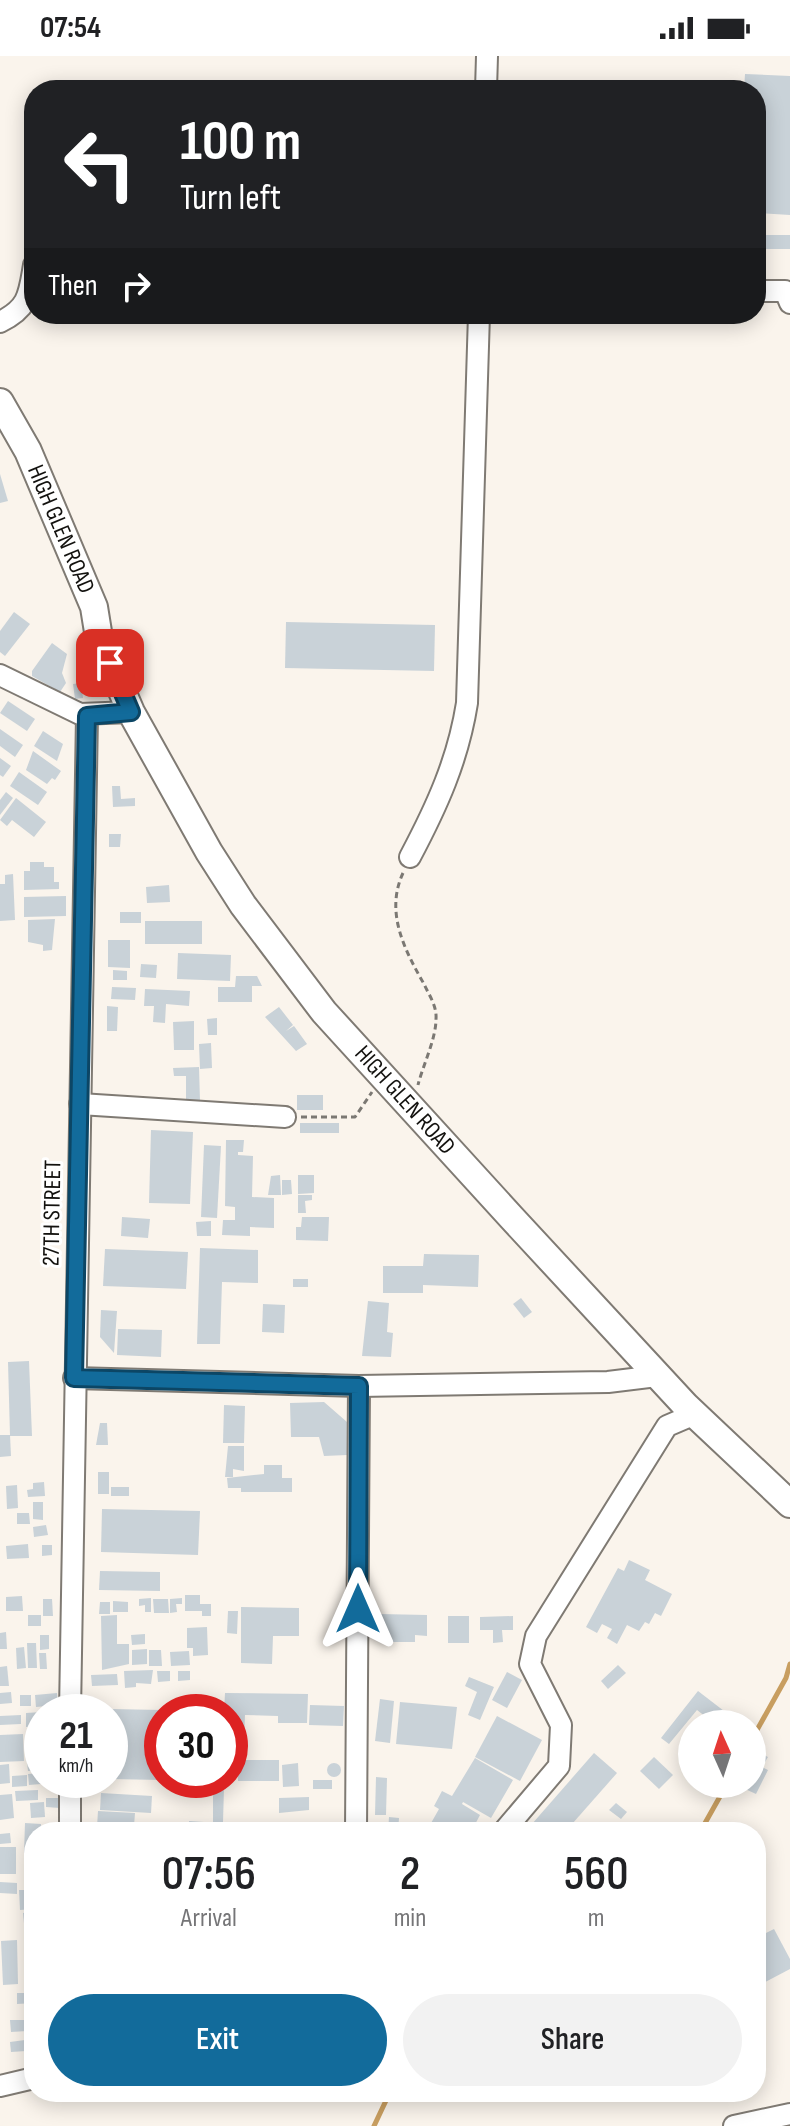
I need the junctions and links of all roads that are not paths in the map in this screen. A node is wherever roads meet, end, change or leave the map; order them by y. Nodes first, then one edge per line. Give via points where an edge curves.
1 (487, 56) edge
2 (486, 80) edge
3 (766, 292) edge
4 (788, 294) edge
5 (24, 303) edge
6 (0, 322) edge
7 (479, 324) edge
8 (5, 414) edge
9 (1, 678) edge
10 (131, 712) junction
11 (87, 716) junction
12 (410, 857) road end
13 (80, 1104) junction
14 (285, 1117) road end
15 (657, 1376) junction
16 (74, 1378) junction
17 (359, 1386) junction
18 (695, 1414) junction
19 (790, 1504) edge
20 (70, 1694) edge
21 (70, 1798) edge
22 (70, 1822) edge
23 (356, 1822) edge
24 (511, 1822) edge
25 (24, 2080) edge
26 (0, 2086) edge
27 (790, 2114) edge
28 (734, 2126) edge

1 - 2 street
3 - 4 street
5 - 6 street via 19,313
7 - 12 street via 467,703 460,748 443,795
8 - 10 main road, HIGH GLEN ROAD via 28,451 94,607 99,638
9 - 11 street
10 - 11 street
10 - 15 main road, HIGH GLEN ROAD via 243,905 324,1012
11 - 13 street, 27TH STREET
13 - 14 street
13 - 16 street, 27TH STREET
15 - 17 street via 608,1382
15 - 18 main road, HIGH GLEN ROAD
16 - 17 street
16 - 20 street, 27TH STREET
17 - 23 street
18 - 19 main road, HIGH GLEN ROAD
18 - 24 street via 667,1426 536,1636 530,1664 561,1725 559,1766
21 - 22 street
25 - 26 street
27 - 28 street

